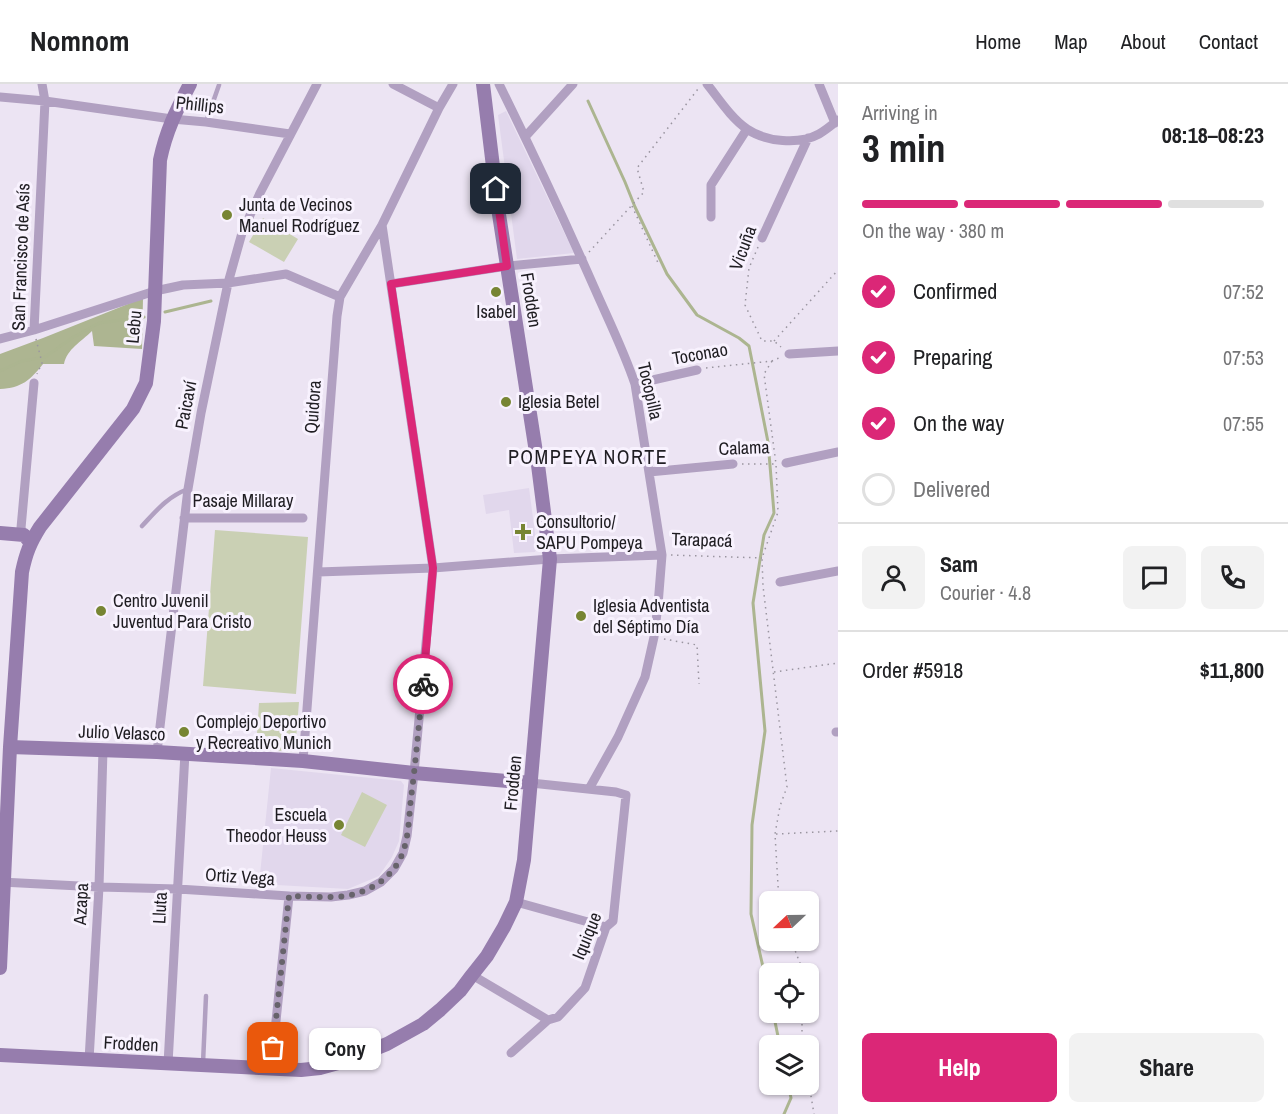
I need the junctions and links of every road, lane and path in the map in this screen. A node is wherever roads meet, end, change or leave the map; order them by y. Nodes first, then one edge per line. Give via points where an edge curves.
1 (42, 84) edge
2 (50, 84) edge
3 (190, 84) edge
4 (317, 84) edge
5 (393, 84) edge
6 (453, 84) edge
7 (483, 84) edge
8 (499, 84) edge
9 (573, 84) edge
10 (702, 84) edge
11 (707, 84) edge
12 (819, 84) edge
13 (219, 85) edge
14 (0, 96) edge
15 (45, 101) junction
16 (439, 108) junction
17 (172, 119) junction
18 (206, 122) junction
19 (836, 122) edge
20 (747, 129) junction
21 (290, 134) junction
22 (525, 137) junction
23 (808, 138) junction
24 (632, 206) junction
25 (711, 217) dead end
26 (382, 225) junction
27 (762, 238) joint
28 (582, 259) junction
29 (659, 265) dead end
30 (507, 266) junction
31 (838, 270) edge
32 (228, 283) junction
33 (391, 284) junction
34 (155, 291) junction
35 (340, 297) junction
36 (34, 330) junction
37 (0, 339) edge
38 (774, 340) junction
39 (838, 351) edge
40 (789, 354) joint
41 (697, 370) joint
42 (34, 383) joint
43 (635, 384) junction
44 (838, 452) edge
45 (733, 464) joint
46 (776, 464) junction
47 (786, 464) dead end
48 (650, 472) junction
49 (188, 489) junction
50 (184, 518) junction
51 (303, 518) dead end
52 (142, 526) dead end
53 (0, 533) edge
54 (27, 539) junction
55 (662, 555) junction
56 (762, 558) junction
57 (550, 559) junction
58 (433, 568) junction
59 (838, 571) edge
60 (318, 572) junction
61 (780, 582) dead end
62 (654, 638) junction
63 (838, 663) edge
64 (773, 673) junction
65 (699, 684) dead end
66 (7, 707) edge
67 (10, 747) junction
68 (104, 750) junction
69 (157, 752) junction
70 (185, 753) junction
71 (303, 761) junction
72 (414, 773) junction
73 (531, 783) junction
74 (589, 789) junction
75 (626, 795) joint
76 (838, 831) edge
77 (775, 834) junction
78 (2, 882) edge
79 (99, 887) junction
80 (178, 889) junction
81 (778, 891) edge
82 (289, 896) junction
83 (516, 902) junction
84 (606, 927) junction
85 (0, 968) edge
86 (472, 975) junction
87 (206, 996) dead end
88 (548, 1020) junction
89 (511, 1053) dead end
90 (0, 1055) edge
91 (89, 1060) junction
92 (168, 1064) junction
93 (202, 1066) junction
94 (271, 1069) junction
95 (811, 1095) edge
96 (814, 1114) edge

1 - 15 street, San Francisco de Asís
2 - 15 street
3 - 17 street, Lebu
4 - 21 street, Paicaví
5 - 16 street
6 - 16 street, Quidora
7 - 30 street, Frodden
8 - 22 street, Tocopilla
9 - 22 street
10 - 24 path via 637,168 644,192
11 - 20 street
12 - 19 street
13 - 18 lane
14 - 15 street, Phillips
15 - 17 street, Phillips
15 - 36 street, San Francisco de Asís
16 - 26 street, Quidora
17 - 18 street, Phillips
17 - 34 street, Lebu via 160,160
18 - 21 street, Phillips
19 - 23 street
20 - 23 street via 771,139
20 - 25 street via 711,185
21 - 32 street, Paicaví via 242,232
22 - 28 street, Tocopilla
23 - 27 street, Vicuña
24 - 28 path
24 - 29 path
26 - 33 street, Ortiz Vega
26 - 35 street, Quidora
27 - 38 path, Vicuña via 749,268 745,305 762,341
28 - 30 street
28 - 43 street, Tocopilla
30 - 33 street
30 - 57 street, Frodden
31 - 38 path
32 - 34 street
32 - 35 street via 286,274
32 - 49 street, Paicaví
33 - 58 street, Ortiz Vega
34 - 36 street
34 - 54 street, Lebu via 146,383 133,408
35 - 60 street, Quidora
36 - 37 street
36 - 42 path, San Francisco de Asís via 42,363
38 - 40 path, Vicuña
39 - 40 street
41 - 43 street, Toconao
41 - 46 path, Toconao via 772,361 764,374
42 - 54 street via 21,528
43 - 48 street, Tocopilla
44 - 47 street, Calama
45 - 46 path, Calama
45 - 48 street, Calama
46 - 56 path via 778,512
48 - 55 street, Tocopilla
49 - 50 street, Paicaví
49 - 52 lane via 165,501
50 - 51 street, Pasaje Millaray
50 - 69 street, Paicaví
53 - 54 street
54 - 66 street
55 - 56 path, Tarapacá
55 - 57 street, Tarapacá
55 - 62 street, Tocopilla
56 - 64 path
57 - 58 street, Tarapacá
57 - 73 street, Frodden
58 - 60 street, Tarapacá
58 - 72 street, Ortiz Vega
59 - 61 street
60 - 71 street, Quidora
62 - 65 path via 697,645
62 - 74 street, Tocopilla via 645,677
63 - 64 path
64 - 77 path via 787,787
66 - 67 street
67 - 68 street, Julio Velasco
67 - 78 street
68 - 69 street, Julio Velasco
68 - 79 street, Azapa
69 - 70 street, Julio Velasco
70 - 71 street, Julio Velasco
70 - 80 street, Lluta
71 - 72 street, Julio Velasco
72 - 73 street, Julio Velasco
72 - 82 street, Ortiz Vega via 403,853 381,882 348,896
73 - 74 street, Julio Velasco
73 - 83 street, Frodden
74 - 75 street, Julio Velasco
75 - 84 street, Iquique via 613,921
76 - 77 path
77 - 81 path
78 - 79 street, Ortiz Vega
78 - 85 street
79 - 80 street, Ortiz Vega
79 - 91 street, Azapa
80 - 82 street, Ortiz Vega
80 - 92 street, Lluta
82 - 94 street
83 - 84 street
83 - 86 street, Frodden via 487,956
84 - 88 street, Iquique via 585,988 558,1017
86 - 88 street
86 - 94 street, Frodden via 423,1024 387,1044 320,1068
87 - 93 lane
88 - 89 street, Iquique
90 - 91 street, Frodden
91 - 92 street, Frodden
92 - 93 street, Frodden
93 - 94 street, Frodden
95 - 96 path

